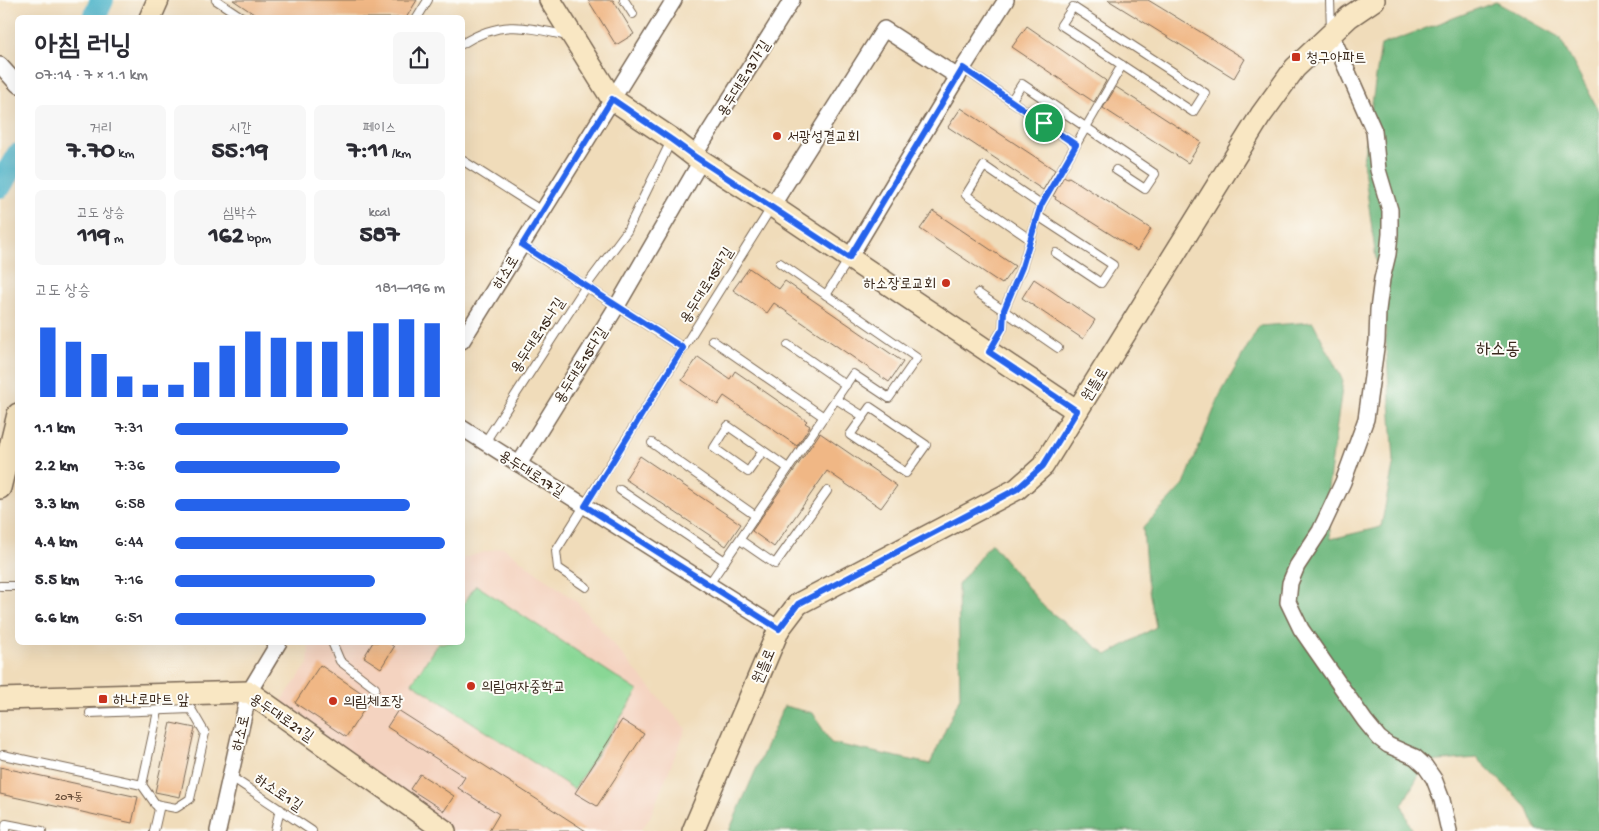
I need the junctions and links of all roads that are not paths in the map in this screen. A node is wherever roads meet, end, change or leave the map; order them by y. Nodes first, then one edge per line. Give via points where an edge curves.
1 (158, 0) edge
2 (216, 0) edge
3 (428, 0) edge
4 (550, 0) edge
5 (624, 0) edge
6 (674, 0) edge
7 (792, 0) edge
8 (1006, 0) edge
9 (1330, 0) edge
10 (1374, 0) edge
11 (633, 14) dead end
12 (151, 15) edge
13 (238, 15) edge
14 (419, 15) edge
15 (1331, 34) junction
16 (573, 36) junction
17 (465, 42) edge
18 (1122, 65) junction
19 (960, 73) junction
20 (612, 99) junction
21 (1011, 100) junction
22 (1086, 128) junction
23 (672, 140) junction
24 (1076, 145) junction
25 (697, 159) junction
26 (465, 162) edge
27 (1116, 170) dead end
28 (1041, 205) junction
29 (772, 206) junction
30 (542, 211) junction
31 (1038, 216) junction
32 (1031, 240) junction
33 (522, 245) junction
34 (1056, 253) dead end
35 (849, 258) junction
36 (780, 263) dead end
37 (586, 286) junction
38 (978, 293) dead end
39 (826, 296) junction
40 (617, 306) junction
41 (1004, 310) junction
42 (465, 336) edge
43 (712, 340) dead end
44 (788, 345) dead end
45 (683, 348) junction
46 (1058, 348) dead end
47 (989, 352) junction
48 (846, 385) junction
49 (836, 398) junction
50 (1077, 411) junction
51 (863, 416) junction
52 (824, 417) junction
53 (15, 426) edge
54 (465, 430) edge
55 (485, 442) junction
56 (652, 443) dead end
57 (763, 450) junction
58 (519, 464) junction
59 (788, 468) junction
60 (0, 488) edge
61 (620, 490) dead end
62 (827, 491) dead end
63 (585, 506) junction
64 (756, 516) junction
65 (740, 540) junction
66 (725, 561) junction
67 (709, 584) junction
68 (0, 586) edge
69 (15, 586) edge
70 (586, 587) dead end
71 (779, 629) junction
72 (277, 645) edge
73 (333, 645) edge
74 (375, 688) dead end
75 (249, 692) junction
76 (0, 699) edge
77 (158, 711) junction
78 (90, 713) dead end
79 (3, 755) dead end
80 (230, 776) junction
81 (142, 785) junction
82 (155, 804) junction
83 (280, 809) junction
84 (437, 829) edge
85 (5, 831) edge
86 (42, 831) edge
87 (154, 831) edge
88 (218, 831) edge
89 (275, 831) edge
90 (312, 831) edge
91 (693, 831) edge
92 (1449, 831) edge

1 - 12 street
2 - 13 lane
3 - 14 lane
4 - 16 street
5 - 11 lane
6 - 20 street, 하소로
7 - 25 street, 용두대로13가길
8 - 19 street
9 - 15 lane
10 - 15 street, 원뜰로 via 1349,16
15 - 50 street, 원뜰로 via 1295,68 1262,115
15 - 92 street via 1374,131 1378,170 1390,210 1390,234 1366,419 1343,482 1320,531 1297,566 1290,583 1288,602 1301,629 1379,738 1425,766 1442,800
16 - 17 lane via 529,27 502,27
16 - 20 street
18 - 18 lane via 1061,26 1073,7 1206,93 1193,112
18 - 22 lane
19 - 21 lane
19 - 29 street via 884,29
19 - 35 street
20 - 23 street
20 - 30 street, 하소로
21 - 22 lane via 1022,84
21 - 24 lane
22 - 24 lane
22 - 27 lane via 1155,174 1144,190
23 - 25 street
23 - 37 lane, 용두대로15나길 via 627,231
24 - 28 lane
25 - 29 street
25 - 40 street, 용두대로15다길
26 - 30 lane
28 - 31 lane
28 - 32 lane via 984,166 966,195
29 - 35 street
29 - 45 lane, 용두대로15라길
30 - 33 street, 하소로
31 - 32 lane
31 - 34 lane via 1113,266 1101,283
32 - 41 lane
33 - 37 lane
33 - 42 street, 하소로
35 - 39 lane
35 - 47 street
36 - 39 lane
37 - 40 lane
37 - 55 lane, 용두대로15나길
38 - 41 lane
39 - 48 lane via 917,358 889,398 853,374
40 - 45 lane
40 - 58 street, 용두대로15다길
41 - 46 lane
41 - 47 lane via 1003,328
43 - 52 lane
44 - 48 lane
45 - 63 lane, 용두대로15라길
47 - 50 street
48 - 49 lane
49 - 51 lane
49 - 52 lane
50 - 71 street, 원뜰로 via 1043,466 1017,489 798,604
51 - 51 lane via 850,434 906,473 926,445 870,407
52 - 59 lane
53 - 60 street
54 - 55 street, 용두대로17길
55 - 58 street, 용두대로17길
56 - 64 lane
57 - 57 lane via 728,426 714,448 748,472
57 - 59 lane
58 - 63 street, 용두대로17길
59 - 64 lane
61 - 66 lane
62 - 65 lane via 775,564
63 - 67 street, 용두대로17길
63 - 70 lane, 용두대로15라길 via 556,551 558,568
64 - 65 lane
65 - 66 lane
66 - 67 lane
67 - 71 street, 용두대로17길
68 - 69 lane
71 - 91 street, 원뜰로
72 - 75 street, 하소로
73 - 74 lane via 340,662
75 - 76 street, 용두대로21길
75 - 80 street, 하소로
75 - 84 street, 용두대로21길
77 - 78 lane
77 - 81 lane
77 - 82 lane via 191,709 205,733 190,799 176,808
79 - 81 lane
80 - 83 lane, 하소로1길
80 - 88 street, 하소로
81 - 82 lane
82 - 87 lane via 159,808
83 - 89 lane
83 - 90 lane, 하소로1길
85 - 86 lane via 6,824

